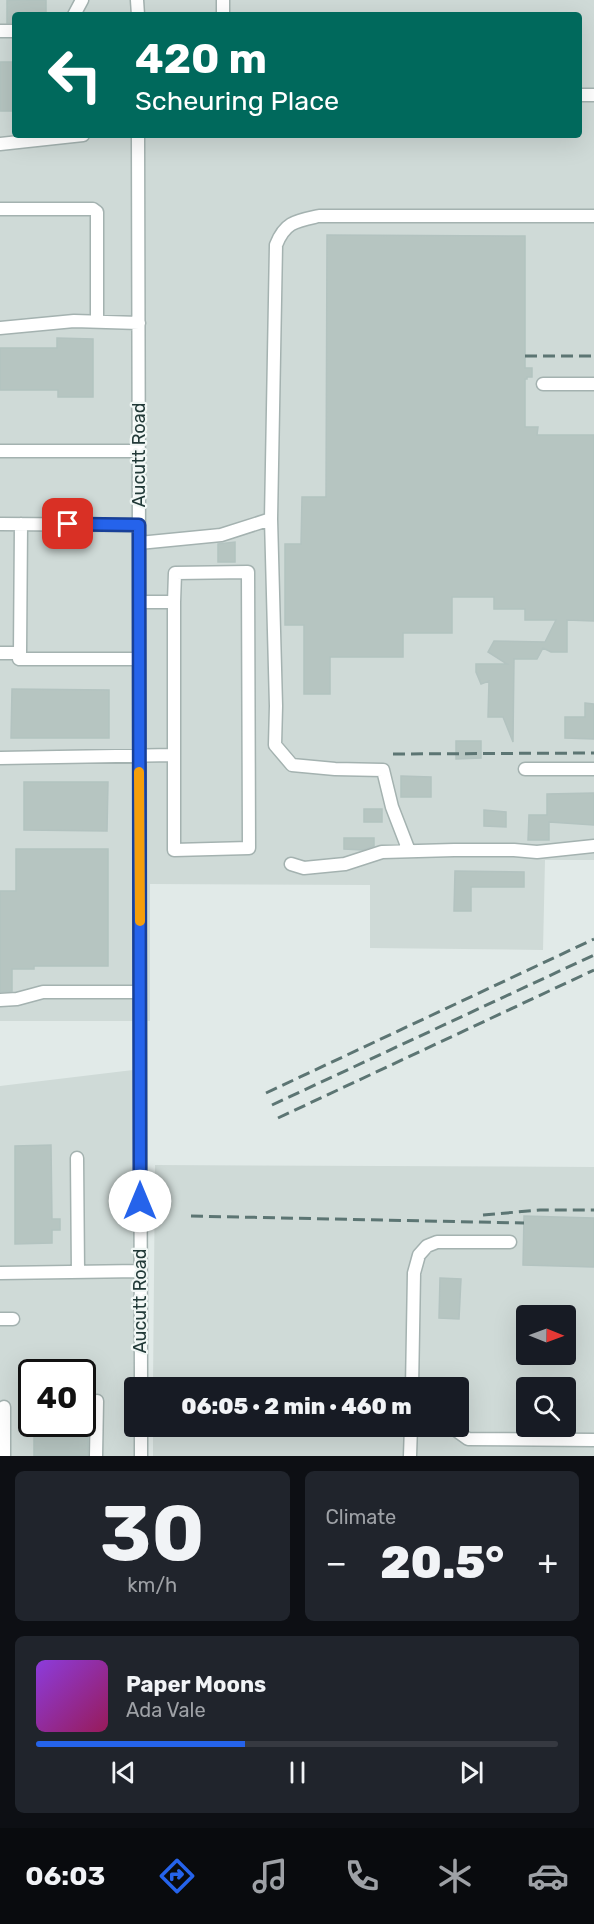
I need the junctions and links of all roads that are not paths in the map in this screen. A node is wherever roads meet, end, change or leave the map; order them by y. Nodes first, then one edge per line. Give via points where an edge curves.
1 (55, 138) edge
2 (138, 138) edge
3 (0, 144) edge
4 (0, 209) edge
5 (594, 216) edge
6 (97, 321) junction
7 (139, 323) junction
8 (0, 328) edge
9 (543, 384) dead end
10 (594, 384) edge
11 (0, 451) edge
12 (139, 451) junction
13 (271, 519) junction
14 (0, 524) edge
15 (21, 524) junction
16 (139, 525) junction
17 (139, 543) junction
18 (139, 602) junction
19 (174, 602) junction
20 (0, 653) edge
21 (20, 653) junction
22 (139, 659) junction
23 (174, 755) junction
24 (139, 756) junction
25 (0, 758) edge
26 (525, 769) dead end
27 (594, 770) edge
28 (594, 846) edge
29 (409, 851) junction
30 (291, 864) dead end
31 (140, 992) junction
32 (0, 1000) edge
33 (77, 1158) dead end
34 (510, 1242) dead end
35 (140, 1270) junction
36 (78, 1272) junction
37 (0, 1273) edge
38 (141, 1377) edge
39 (412, 1377) edge
40 (97, 1401) dead end
41 (4, 1407) dead end
42 (141, 1437) edge
43 (411, 1437) edge
44 (465, 1437) edge
45 (594, 1440) edge
46 (4, 1456) edge
47 (96, 1456) edge
48 (141, 1456) edge
49 (410, 1456) edge

1 - 3 street
2 - 7 street, Aucutt Road
4 - 6 street via 97,212
5 - 13 street via 319,216 295,221 282,232 276,245
6 - 7 street
6 - 8 street
7 - 12 street, Aucutt Road
9 - 10 street
11 - 12 street
12 - 16 street, Aucutt Road
13 - 17 street via 221,535
13 - 29 street via 275,745 292,765 383,770
14 - 15 street
15 - 16 street
15 - 21 street
16 - 17 street, Aucutt Road
17 - 18 street, Aucutt Road
18 - 19 street
18 - 22 street, Aucutt Road
19 - 23 street
19 - 23 street via 175,573 248,573 249,848 174,850
20 - 21 street
21 - 22 street via 19,659
22 - 24 street, Aucutt Road
23 - 24 street
24 - 25 street
24 - 31 street, Aucutt Road
26 - 27 street
28 - 29 street via 537,852
29 - 30 street via 381,852 345,864 304,868
31 - 32 street via 43,992
31 - 35 street, Aucutt Road
33 - 36 street
34 - 39 street via 437,1242 419,1255 414,1273
35 - 36 street
35 - 38 street, Aucutt Road
36 - 37 street
40 - 47 street
41 - 46 street
42 - 48 street
43 - 49 street
44 - 45 street

